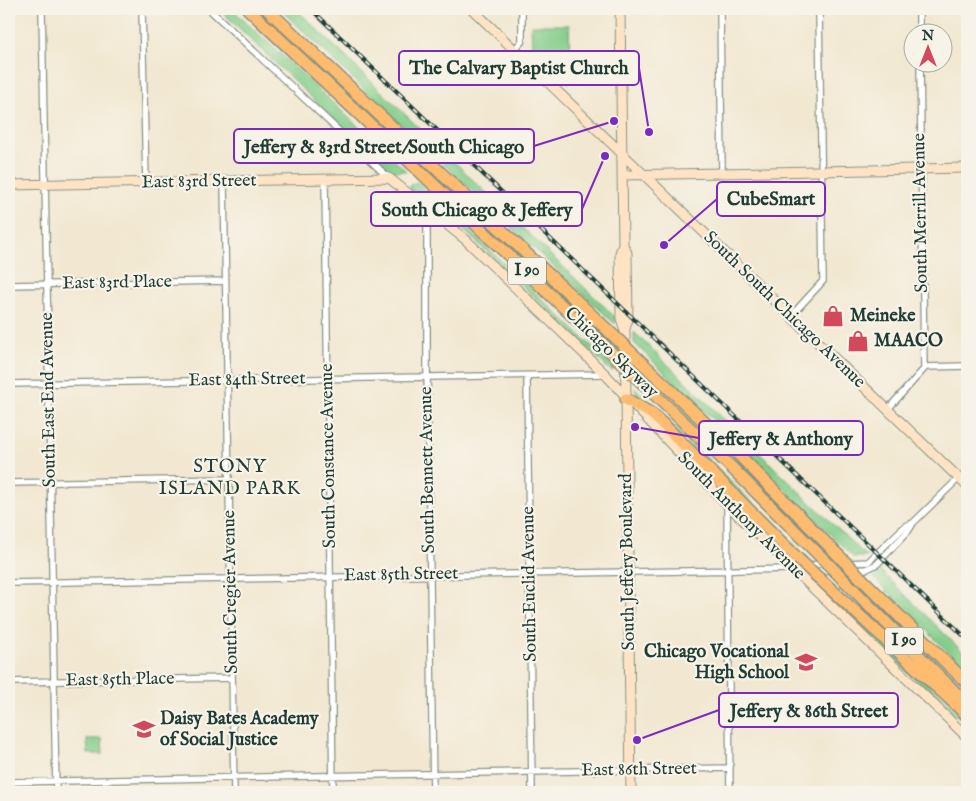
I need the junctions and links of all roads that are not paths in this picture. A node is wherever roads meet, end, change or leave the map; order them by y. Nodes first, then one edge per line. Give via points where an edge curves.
1 (42, 9) edge
2 (142, 9) edge
3 (209, 9) edge
4 (248, 9) edge
5 (268, 9) edge
6 (472, 9) edge
7 (522, 9) edge
8 (620, 9) edge
9 (720, 9) edge
10 (819, 9) edge
11 (919, 9) edge
12 (919, 22) edge
13 (514, 50) junction
14 (920, 72) edge
15 (623, 154) junction
16 (967, 168) edge
17 (921, 169) junction
18 (821, 171) junction
19 (722, 173) junction
20 (643, 174) junction
21 (623, 175) junction
22 (389, 178) junction
23 (325, 180) junction
24 (224, 181) junction
25 (146, 183) junction
26 (9, 185) edge
27 (46, 185) junction
28 (427, 208) junction
29 (226, 281) junction
30 (47, 284) junction
31 (9, 285) edge
32 (791, 316) junction
33 (620, 334) junction
34 (967, 366) edge
35 (924, 367) junction
36 (604, 374) junction
37 (527, 376) junction
38 (427, 377) junction
39 (329, 379) junction
40 (227, 381) junction
41 (50, 383) junction
42 (9, 384) edge
43 (626, 399) junction
44 (888, 409) junction
45 (959, 478) junction
46 (229, 479) junction
47 (50, 483) junction
48 (9, 484) edge
49 (967, 486) edge
50 (727, 504) junction
51 (796, 564) junction
52 (728, 570) junction
53 (628, 571) junction
54 (530, 573) junction
55 (430, 575) junction
56 (331, 577) junction
57 (230, 579) junction
58 (9, 583) edge
59 (52, 583) junction
60 (232, 678) junction
61 (54, 681) junction
62 (9, 682) edge
63 (967, 683) edge
64 (967, 704) edge
65 (967, 715) edge
66 (967, 737) edge
67 (730, 768) junction
68 (631, 770) junction
69 (532, 772) junction
70 (433, 774) junction
71 (333, 775) junction
72 (234, 778) junction
73 (56, 781) junction
74 (9, 782) edge
75 (56, 792) edge
76 (234, 792) edge
77 (333, 792) edge
78 (433, 792) edge
79 (532, 792) edge
80 (631, 792) edge
81 (730, 792) edge

1 - 27 street, South East End Avenue
2 - 25 street
3 - 22 street, South Anthony Avenue
4 - 64 highway, Chicago Skyway / I 90, bridge via 731,467
5 - 33 highway, Chicago Skyway / I 90 via 457,188
6 - 13 main road, South South Chicago Avenue
7 - 13 street via 522,41
8 - 15 main road, South Jeffery Boulevard
9 - 19 street
10 - 18 street
11 - 12 street
13 - 15 main road, South South Chicago Avenue
14 - 17 street, South Merrill Avenue
15 - 20 main road, South South Chicago Avenue
15 - 21 main road, South Jeffery Boulevard
16 - 17 main road
17 - 18 main road
17 - 35 street, South Merrill Avenue
18 - 19 main road
18 - 32 street via 823,281
19 - 20 main road
20 - 21 main road
20 - 32 main road, South South Chicago Avenue
21 - 33 main road, South Jeffery Boulevard via 628,319
22 - 23 main road, East 83rd Street
22 - 28 main road, South Anthony Avenue
23 - 24 main road, East 83rd Street
23 - 39 street, South Constance Avenue
24 - 25 main road, East 83rd Street
24 - 29 street, South Cregier Avenue
25 - 27 main road, East 83rd Street
26 - 27 main road, East 83rd Street
27 - 30 street, South East End Avenue
28 - 36 main road, South Anthony Avenue via 466,240
28 - 38 street, South Bennett Avenue
29 - 30 street, East 83rd Place
29 - 40 street, South Cregier Avenue
30 - 31 street, East 83rd Place
30 - 41 street, South East End Avenue
32 - 44 main road, South South Chicago Avenue
33 - 43 main road, South Jeffery Boulevard
33 - 63 highway, Chicago Skyway / I 90, bridge via 635,356
34 - 35 street
35 - 44 street
36 - 37 street, East 84th Street
36 - 43 main road, South Anthony Avenue
37 - 38 street, East 84th Street
37 - 54 street, South Euclid Avenue
38 - 39 street, East 84th Street
38 - 55 street, South Bennett Avenue
39 - 40 street, East 84th Street
39 - 56 street, South Constance Avenue
40 - 41 street, East 84th Street
40 - 46 street, South Cregier Avenue
41 - 42 street, East 84th Street
41 - 47 street, South East End Avenue
43 - 50 main road, South Anthony Avenue
43 - 51 highway via 652,414 670,431
43 - 53 main road, South Jeffery Boulevard
44 - 45 main road, South South Chicago Avenue
45 - 49 main road, South South Chicago Avenue
45 - 51 street, East 85th Street via 868,562
46 - 47 street
46 - 57 street, South Cregier Avenue
47 - 48 street
47 - 59 street, South East End Avenue
50 - 51 main road, South Anthony Avenue
50 - 52 street
51 - 52 street, East 85th Street
51 - 65 highway, bridge via 820,579
51 - 66 main road, South Anthony Avenue
52 - 53 street, East 85th Street
52 - 67 street
53 - 54 street, East 85th Street
53 - 68 main road, South Jeffery Boulevard
54 - 55 street, East 85th Street
54 - 69 street, South Euclid Avenue
55 - 56 street, East 85th Street
55 - 70 street, South Bennett Avenue
56 - 57 street, East 85th Street
56 - 71 street, South Constance Avenue
57 - 59 street, East 85th Street
57 - 60 street, South Cregier Avenue
58 - 59 street, East 85th Street
59 - 61 street, South East End Avenue
60 - 61 street, East 85th Place
60 - 72 street, South Cregier Avenue
61 - 62 street, East 85th Place
61 - 73 street, South East End Avenue
67 - 68 street, East 86th Street
67 - 81 street
68 - 69 street, East 86th Street
68 - 80 main road, South Jeffery Boulevard
69 - 70 street, East 86th Street
69 - 79 street, South Euclid Avenue
70 - 71 street, East 86th Street
70 - 78 street, South Bennett Avenue
71 - 72 street, East 86th Street
71 - 77 street, South Constance Avenue
72 - 73 street, East 86th Street
72 - 76 street, South Cregier Avenue
73 - 74 street, East 86th Street
73 - 75 street, South East End Avenue

